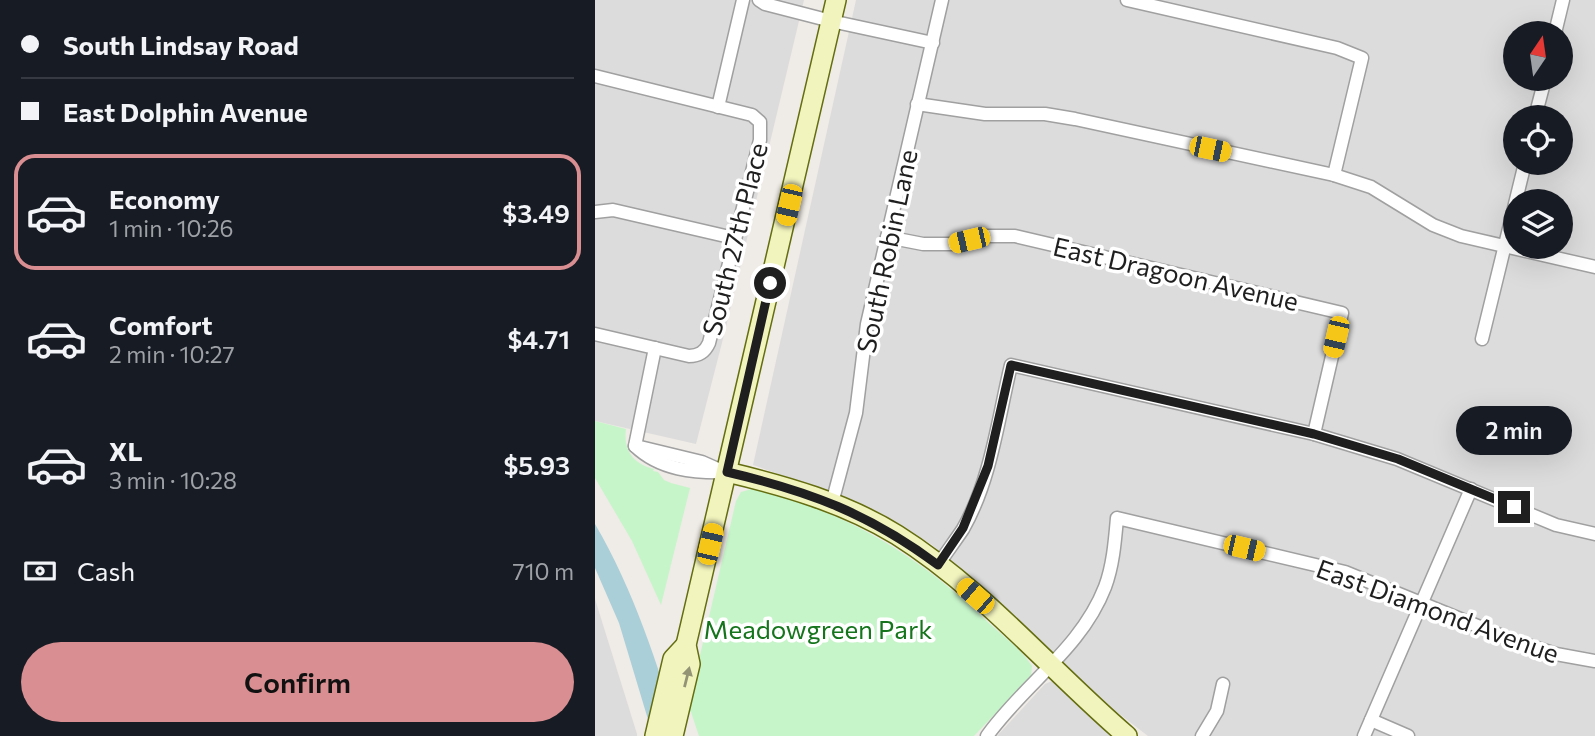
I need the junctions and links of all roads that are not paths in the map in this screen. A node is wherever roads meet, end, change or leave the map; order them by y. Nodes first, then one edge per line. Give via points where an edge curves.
1 (743, 0) edge
2 (759, 0) edge
3 (837, 0) edge
4 (942, 0) edge
5 (1127, 0) edge
6 (1563, 0) edge
7 (831, 21) junction
8 (1558, 21) edge
9 (933, 43) junction
10 (595, 76) edge
11 (917, 104) junction
12 (718, 107) junction
13 (1334, 175) junction
14 (595, 212) edge
15 (887, 237) junction
16 (734, 238) junction
17 (1503, 248) edge
18 (1503, 252) edge
19 (1557, 259) edge
20 (1595, 267) edge
21 (595, 334) edge
22 (1482, 339) dead end
23 (655, 348) junction
24 (1314, 434) junction
25 (727, 472) junction
26 (1471, 489) junction
27 (832, 503) junction
28 (1595, 534) edge
29 (938, 565) junction
30 (1421, 604) junction
31 (686, 645) junction
32 (1595, 660) edge
33 (1051, 666) junction
34 (1223, 684) dead end
35 (1371, 720) junction
36 (655, 736) edge
37 (673, 736) edge
38 (987, 736) edge
39 (1127, 736) edge
40 (1202, 736) edge
41 (1364, 736) edge
42 (1408, 736) edge

1 - 12 street
2 - 7 street
3 - 7 main road
4 - 9 street, South Robin Lane
5 - 13 street via 1337,48 1362,58
6 - 8 street
7 - 9 street
7 - 25 main road
9 - 11 street, South Robin Lane
10 - 12 street
11 - 13 street via 985,114 1075,119
11 - 15 street, South Robin Lane
12 - 16 street, South 27th Place via 752,114 760,122 760,139
13 - 17 street via 1371,187 1433,225
14 - 16 street via 613,210
15 - 24 street, East Dragoon Avenue via 953,244 986,236 1015,236 1342,313
15 - 27 street, South Robin Lane via 867,324 856,413
16 - 23 street, South 27th Place via 709,343 702,353 689,356
18 - 22 street
19 - 20 street
21 - 23 street
23 - 25 street via 635,446 666,465 700,473
24 - 26 street via 1398,459
24 - 29 street via 1011,365 980,488 963,528
25 - 27 main road
25 - 31 main road
26 - 28 street via 1556,525
26 - 30 street
27 - 29 main road via 895,534
29 - 33 main road
30 - 32 street, East Diamond Avenue via 1545,651
30 - 33 street, East Diamond Avenue via 1345,572 1118,518 1105,588 1077,636
30 - 35 street
31 - 36 main road via 673,659
37 -> 31 main road via 690,664
33 - 38 street
33 - 39 main road
34 - 40 street via 1217,711
35 - 41 street
35 - 42 street

